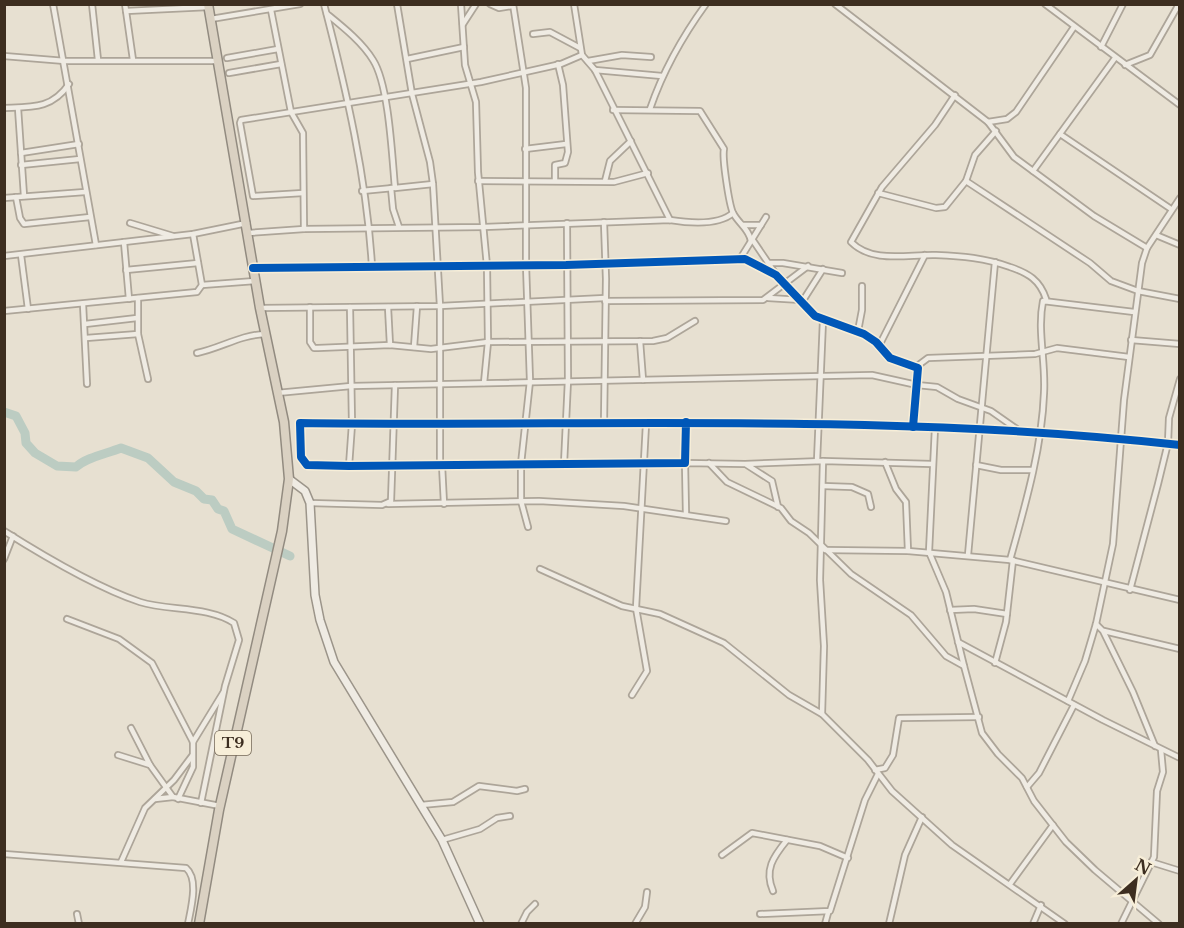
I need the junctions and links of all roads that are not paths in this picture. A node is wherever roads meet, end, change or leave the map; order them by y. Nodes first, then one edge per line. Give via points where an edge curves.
1 (53, 4) edge
2 (92, 4) edge
3 (125, 4) edge
4 (300, 4) edge
5 (324, 4) edge
6 (397, 4) edge
7 (461, 4) edge
8 (469, 4) edge
9 (476, 4) edge
10 (490, 4) edge
11 (574, 4) edge
12 (706, 4) edge
13 (835, 4) edge
14 (1123, 4) edge
15 (1179, 4) edge
16 (208, 6) edge
17 (512, 6) edge
18 (1049, 6) edge
19 (271, 10) junction
20 (126, 11) junction
21 (470, 12) junction
22 (327, 14) junction
23 (211, 19) junction
24 (463, 24) junction
25 (1074, 27) junction
26 (533, 34) dead end
27 (465, 47) junction
28 (1101, 47) junction
29 (580, 48) junction
30 (278, 49) junction
31 (582, 55) junction
32 (4, 56) edge
33 (651, 57) dead end
34 (227, 58) dead end
35 (1115, 58) junction
36 (407, 59) junction
37 (98, 60) junction
38 (134, 60) junction
39 (64, 61) junction
40 (217, 62) junction
41 (588, 62) junction
42 (281, 64) junction
43 (558, 64) junction
44 (1125, 65) junction
45 (595, 70) junction
46 (524, 71) junction
47 (229, 74) dead end
48 (662, 76) junction
49 (69, 84) junction
50 (470, 84) junction
51 (412, 94) junction
52 (955, 95) junction
53 (384, 97) junction
54 (1179, 102) edge
55 (346, 105) junction
56 (4, 108) edge
57 (18, 108) junction
58 (650, 109) junction
59 (613, 110) junction
60 (291, 112) junction
61 (988, 122) junction
62 (996, 131) junction
63 (1060, 134) junction
64 (631, 141) junction
65 (79, 144) junction
66 (566, 144) junction
67 (525, 149) junction
68 (21, 153) junction
69 (80, 159) junction
70 (21, 165) junction
71 (1033, 171) junction
72 (648, 173) junction
73 (555, 180) junction
74 (478, 181) junction
75 (526, 181) junction
76 (605, 181) junction
77 (966, 181) junction
78 (433, 184) junction
79 (393, 188) junction
80 (362, 191) junction
81 (85, 192) junction
82 (303, 193) junction
83 (878, 193) junction
84 (24, 196) junction
85 (16, 197) junction
86 (4, 198) edge
87 (1179, 198) edge
88 (1172, 209) junction
89 (733, 213) junction
90 (90, 217) junction
91 (766, 217) dead end
92 (728, 218) junction
93 (670, 220) junction
94 (604, 222) junction
95 (130, 223) dead end
96 (247, 223) junction
97 (567, 223) junction
98 (527, 224) junction
99 (742, 224) junction
100 (761, 225) junction
101 (369, 227) junction
102 (399, 227) junction
103 (436, 227) junction
104 (484, 227) junction
105 (304, 230) junction
106 (248, 233) junction
107 (193, 234) junction
108 (1156, 235) junction
109 (176, 236) junction
110 (751, 240) junction
111 (124, 243) junction
112 (96, 245) junction
113 (1179, 245) edge
114 (1147, 248) junction
115 (21, 255) junction
116 (926, 255) junction
117 (4, 256) edge
118 (740, 258) junction
119 (995, 262) junction
120 (198, 263) junction
121 (605, 263) junction
122 (768, 263) junction
123 (526, 265) junction
124 (566, 265) junction
125 (438, 266) junction
126 (487, 266) junction
127 (808, 266) junction
128 (372, 267) junction
129 (253, 268) junction
130 (823, 269) junction
131 (126, 270) junction
132 (842, 273) dead end
133 (776, 275) junction
134 (255, 281) junction
135 (784, 283) junction
136 (202, 285) junction
137 (862, 286) dead end
138 (1138, 291) junction
139 (138, 298) junction
140 (768, 298) junction
141 (129, 299) junction
142 (1046, 299) junction
143 (1179, 299) edge
144 (567, 300) junction
145 (605, 300) junction
146 (801, 301) junction
147 (526, 302) junction
148 (83, 304) junction
149 (488, 305) junction
150 (417, 306) junction
151 (440, 306) junction
152 (310, 307) junction
153 (350, 307) junction
154 (388, 307) junction
155 (260, 308) junction
156 (27, 309) junction
157 (4, 311) edge
158 (1134, 312) junction
159 (137, 318) junction
160 (823, 320) junction
161 (695, 321) dead end
162 (85, 324) junction
163 (858, 331) junction
164 (138, 334) junction
165 (265, 334) junction
166 (86, 338) junction
167 (1131, 340) junction
168 (639, 341) junction
169 (488, 342) junction
170 (527, 342) junction
171 (568, 342) junction
172 (605, 342) junction
173 (1179, 344) edge
174 (390, 345) junction
175 (352, 346) junction
176 (879, 346) junction
177 (414, 347) junction
178 (439, 347) junction
179 (1042, 352) junction
180 (197, 353) dead end
181 (986, 355) junction
182 (1129, 357) junction
183 (916, 367) junction
184 (820, 376) junction
185 (147, 379) dead end
186 (1179, 379) edge
187 (568, 380) junction
188 (606, 380) junction
189 (643, 380) junction
190 (530, 381) junction
191 (484, 383) junction
192 (87, 384) dead end
193 (395, 385) junction
194 (439, 385) junction
195 (351, 386) junction
196 (917, 386) junction
197 (277, 393) junction
198 (982, 406) junction
199 (564, 422) junction
200 (686, 422) junction
201 (352, 423) junction
202 (393, 423) junction
203 (527, 423) junction
204 (604, 423) junction
205 (439, 424) junction
206 (646, 424) junction
207 (819, 424) junction
208 (913, 428) junction
209 (935, 428) junction
210 (980, 431) junction
211 (1022, 433) junction
212 (1039, 434) junction
213 (1120, 438) junction
214 (1167, 443) junction
215 (1179, 445) edge
216 (820, 461) junction
217 (885, 462) junction
218 (685, 463) junction
219 (709, 463) junction
220 (521, 464) junction
221 (564, 464) junction
222 (645, 464) junction
223 (745, 464) junction
224 (932, 464) junction
225 (393, 465) junction
226 (441, 465) junction
227 (976, 465) junction
228 (349, 466) junction
229 (1032, 470) junction
230 (289, 479) junction
231 (823, 486) junction
232 (521, 501) junction
233 (310, 503) junction
234 (388, 504) junction
235 (444, 504) junction
236 (778, 507) junction
237 (871, 507) dead end
238 (643, 508) junction
239 (686, 514) junction
240 (726, 521) dead end
241 (528, 527) dead end
242 (4, 531) edge
243 (13, 536) junction
244 (820, 545) junction
245 (825, 550) junction
246 (908, 551) junction
247 (929, 552) junction
248 (968, 555) junction
249 (4, 559) edge
250 (1012, 560) junction
251 (540, 569) dead end
252 (1106, 583) junction
253 (1130, 590) junction
254 (1179, 599) edge
255 (636, 608) junction
256 (950, 610) junction
257 (1007, 614) junction
258 (67, 619) dead end
259 (1096, 624) junction
260 (1103, 630) junction
261 (958, 642) junction
262 (1179, 649) edge
263 (995, 663) junction
264 (964, 666) junction
265 (224, 693) junction
266 (632, 695) dead end
267 (1068, 701) junction
268 (1074, 705) junction
269 (822, 714) junction
270 (979, 717) junction
271 (131, 728) dead end
272 (193, 742) junction
273 (1155, 747) junction
274 (1161, 750) junction
275 (194, 753) junction
276 (118, 755) dead end
277 (1179, 758) edge
278 (150, 765) junction
279 (877, 772) junction
280 (1027, 787) junction
281 (165, 789) junction
282 (525, 789) dead end
283 (175, 798) junction
284 (155, 799) junction
285 (201, 802) junction
286 (421, 805) junction
287 (220, 806) junction
288 (510, 816) dead end
289 (922, 817) junction
290 (1053, 825) junction
291 (442, 840) junction
292 (787, 840) junction
293 (4, 854) edge
294 (722, 855) dead end
295 (848, 858) junction
296 (121, 862) junction
297 (1151, 862) junction
298 (1179, 871) edge
299 (1010, 884) junction
300 (773, 891) dead end
301 (647, 892) dead end
302 (1132, 903) junction
303 (535, 904) dead end
304 (1041, 905) junction
305 (828, 913) junction
306 (77, 914) dead end
307 (760, 914) dead end
308 (79, 924) edge
309 (188, 924) edge
310 (199, 924) edge
311 (480, 924) edge
312 (521, 924) edge
313 (635, 924) edge
314 (825, 924) edge
315 (889, 924) edge
316 (1034, 924) edge
317 (1065, 924) edge
318 (1121, 924) edge
319 (1159, 924) edge

1 - 39 street
2 - 37 street
3 - 20 street
4 - 19 street
5 - 22 street
6 - 36 street
7 - 24 street
8 - 21 street
9 - 21 street
10 - 17 street via 499,8
11 - 29 street
12 - 48 street
13 - 52 street
14 - 28 street
15 - 44 street via 1150,56
16 - 20 street
16 - 23 highway, T9
17 - 46 street
18 - 25 street
19 - 23 street
19 - 30 street
20 - 38 street
21 - 24 street
22 - 53 street via 372,58
22 - 55 street
23 - 40 highway, T9
24 - 27 street
25 - 28 street
25 - 61 street via 1016,112 1007,119
26 - 29 street via 550,32
27 - 36 street
27 - 50 street
28 - 35 street
29 - 31 street
30 - 34 street
30 - 42 street
31 - 41 street
31 - 43 street
32 - 39 street
33 - 41 street via 622,55
35 - 44 street
35 - 63 street
36 - 51 street
37 - 38 street
37 - 39 street
38 - 40 street
39 - 49 street
40 - 96 highway, T9
41 - 45 street
42 - 47 street
42 - 60 street
43 - 46 street
43 - 66 street
44 - 54 street
45 - 48 street
45 - 59 street
46 - 50 street
46 - 67 street
48 - 58 street
49 - 57 street via 49,104
49 - 65 street
50 - 51 street
50 - 74 street via 478,126
51 - 53 street
51 - 78 street
52 - 61 street
52 - 83 street
53 - 55 street
53 - 79 street
55 - 60 street
55 - 80 street
56 - 57 street
57 - 68 street
58 - 59 street
58 - 89 street via 694,109 704,115 724,149 722,160
59 - 64 street
60 - 82 street via 303,133
60 - 82 street via 245,118 240,123 253,196
61 - 62 street
62 - 71 street via 1010,152
62 - 77 street via 975,155
63 - 71 street
63 - 88 street
64 - 72 street
64 - 76 street via 608,165
65 - 68 street
65 - 69 street
66 - 67 street
66 - 73 street via 568,160 555,165
67 - 75 street
68 - 70 street
69 - 70 street
69 - 81 street
70 - 84 street
71 - 114 street via 1094,216
72 - 76 street via 625,181
72 - 93 street
73 - 75 street
73 - 76 street
74 - 75 street
74 - 104 street
75 - 98 street
77 - 83 street via 942,208
77 - 138 street via 1112,281
78 - 79 street
78 - 103 street
79 - 80 street
79 - 102 street via 393,210
80 - 101 street
81 - 84 street
81 - 90 street
82 - 105 street
83 - 116 street via 851,242 872,254
84 - 85 street
85 - 86 street
85 - 90 street via 24,224
87 - 88 street
88 - 108 street
89 - 92 street
89 - 99 street
90 - 112 street
91 - 100 street
92 - 93 street
92 - 99 street
93 - 94 street
94 - 97 street
94 - 121 street
95 - 109 street
96 - 106 highway, T9
96 - 107 street
97 - 98 street
97 - 124 street
98 - 104 street
98 - 123 street
99 - 100 street
99 - 110 street
100 - 110 street
101 - 102 street
101 - 105 street
101 - 128 street
102 - 103 street
103 - 104 street
103 - 125 street
104 - 126 street
105 - 106 street
106 - 129 highway, T9
107 - 109 street
107 - 120 street
108 - 113 street
108 - 114 street
109 - 111 street
110 - 118 street
110 - 122 street
111 - 112 street
111 - 131 street
112 - 115 street
114 - 138 street
115 - 117 street
115 - 156 street
116 - 119 street
116 - 176 street
118 - 121 street
118 - 133 street
119 - 142 street via 1030,275
119 - 181 street
120 - 131 street
120 - 136 street
121 - 124 street
121 - 145 street
122 - 127 street
122 - 133 street
123 - 124 street
123 - 126 street
123 - 147 street
124 - 144 street
125 - 126 street
125 - 128 street
125 - 151 street
126 - 149 street
127 - 130 street
127 - 135 street
128 - 129 street
129 - 134 highway, T9
130 - 132 street
130 - 146 street
131 - 141 street
133 - 135 street
134 - 136 street
134 - 155 highway, T9
135 - 140 street
135 - 146 street
136 - 139 street via 191,294
137 - 163 street
138 - 143 street
138 - 158 street
139 - 141 street
139 - 159 street
140 - 145 street
140 - 146 street
141 - 148 street
142 - 158 street
142 - 179 street via 1042,303
144 - 145 street
144 - 147 street
144 - 171 street
145 - 172 street
146 - 160 street via 808,312
147 - 149 street
147 - 170 street
148 - 156 street
148 - 162 street
149 - 151 street
149 - 169 street
150 - 151 street
150 - 154 street
150 - 177 street
151 - 178 street
152 - 153 street
152 - 155 street
152 - 175 street via 311,345
153 - 154 street
153 - 175 street
154 - 174 street
155 - 165 highway, T9
156 - 157 street
158 - 167 street
159 - 162 street
159 - 164 street
160 - 163 street
160 - 184 street
161 - 168 street via 667,338
162 - 166 street
163 - 176 street
164 - 166 street
164 - 185 street
165 - 180 street via 245,335
165 - 197 highway, T9
166 - 192 street
167 - 173 street
167 - 182 street
168 - 172 street
168 - 189 street
169 - 170 street
169 - 178 street
169 - 191 street
170 - 171 street
170 - 190 street
171 - 172 street
171 - 187 street
172 - 188 street
174 - 175 street
174 - 177 street
175 - 195 street
176 - 183 street via 890,358
177 - 178 street
178 - 194 street
179 - 181 street
179 - 182 street via 1067,348
179 - 212 street via 1044,393
181 - 183 street via 928,358
181 - 198 street
182 - 213 street
183 - 196 street
184 - 189 street
184 - 196 street via 873,375
184 - 207 street
186 - 214 street
187 - 188 street
187 - 190 street
187 - 199 street
188 - 189 street
188 - 204 street
190 - 191 street
190 - 203 street
191 - 194 street
193 - 194 street
193 - 195 street
193 - 202 street
194 - 205 street
195 - 197 street
195 - 201 street
196 - 198 street via 937,387
196 - 208 street
197 - 230 highway, T9
198 - 210 street
198 - 211 street
199 - 203 street
199 - 204 street
199 - 221 street
200 - 206 street
200 - 207 street
200 - 218 street
201 - 202 street
201 - 228 street
201 - 228 street via 300,423 302,457 307,465
202 - 205 street
202 - 225 street
203 - 205 street
203 - 220 street
204 - 206 street
205 - 226 street
206 - 222 street
207 - 208 street
207 - 216 street
208 - 209 street
209 - 210 street
209 - 224 street
210 - 211 street
210 - 227 street
211 - 212 street
212 - 213 street
212 - 229 street
213 - 214 street
213 - 252 street via 1113,544
214 - 215 street
214 - 253 street
216 - 217 street
216 - 223 street
216 - 231 street
217 - 224 street
217 - 246 street via 906,502
218 - 219 street
218 - 222 street
218 - 239 street
219 - 223 street
219 - 236 street via 727,482
220 - 221 street
220 - 226 street
220 - 232 street
221 - 222 street
222 - 238 street
223 - 236 street via 772,481
224 - 247 street
225 - 226 street
225 - 228 street
225 - 234 street
226 - 235 street
227 - 229 street
227 - 248 street
229 - 250 street
230 - 233 main road via 305,491
230 - 287 highway, T9 via 282,531
231 - 237 street via 856,488 868,494
231 - 244 street
232 - 235 street
232 - 238 street
232 - 241 street
233 - 234 street
233 - 286 main road via 315,595 327,643 343,679
234 - 235 street
236 - 244 street
238 - 239 street
238 - 255 street
239 - 240 street
242 - 243 street
243 - 249 street
243 - 265 street via 126,597 234,622 239,640
244 - 245 street
244 - 269 street
245 - 246 street
245 - 264 street via 857,578 904,609 946,656
246 - 247 street
247 - 248 street
247 - 256 street
248 - 250 street
250 - 252 street
250 - 257 street
251 - 255 street via 622,606
252 - 253 street
252 - 259 street
253 - 254 street
255 - 266 street via 647,671
255 - 269 street via 660,614 719,640 789,695
256 - 257 street
256 - 261 street
257 - 263 street
258 - 272 street via 118,639 147,658
259 - 260 street
259 - 267 street
260 - 262 street
260 - 273 street
261 - 263 street
261 - 264 street
263 - 267 street
264 - 270 street
265 - 272 street via 216,700
265 - 285 street
267 - 268 street
268 - 273 street
268 - 280 street via 1040,773
269 - 279 street
270 - 279 street via 899,718 893,755 885,768
270 - 280 street via 988,742
271 - 278 street
272 - 275 street
273 - 274 street
274 - 277 street
274 - 297 street via 1163,772 1157,791
275 - 281 street
275 - 283 street via 193,766
276 - 278 street
278 - 281 street
279 - 289 street
279 - 295 street
280 - 290 street
281 - 283 street
281 - 284 street
282 - 286 street via 479,786 453,802
283 - 284 street
283 - 285 street
284 - 296 street via 141,814
285 - 287 street
286 - 291 main road
287 - 310 highway, T9
288 - 291 street
289 - 299 street via 969,859
289 - 315 street via 905,855
290 - 299 street
290 - 302 street
291 - 311 main road
292 - 294 street via 752,833
292 - 295 street via 820,846
292 - 300 street via 770,864 768,880
293 - 296 street
295 - 305 street
296 - 309 street via 189,869 193,884
297 - 298 street
297 - 302 street
299 - 304 street
301 - 313 street via 645,907
302 - 318 street
302 - 319 street
303 - 312 street
304 - 316 street
304 - 317 street
305 - 307 street
305 - 314 street
306 - 308 street

